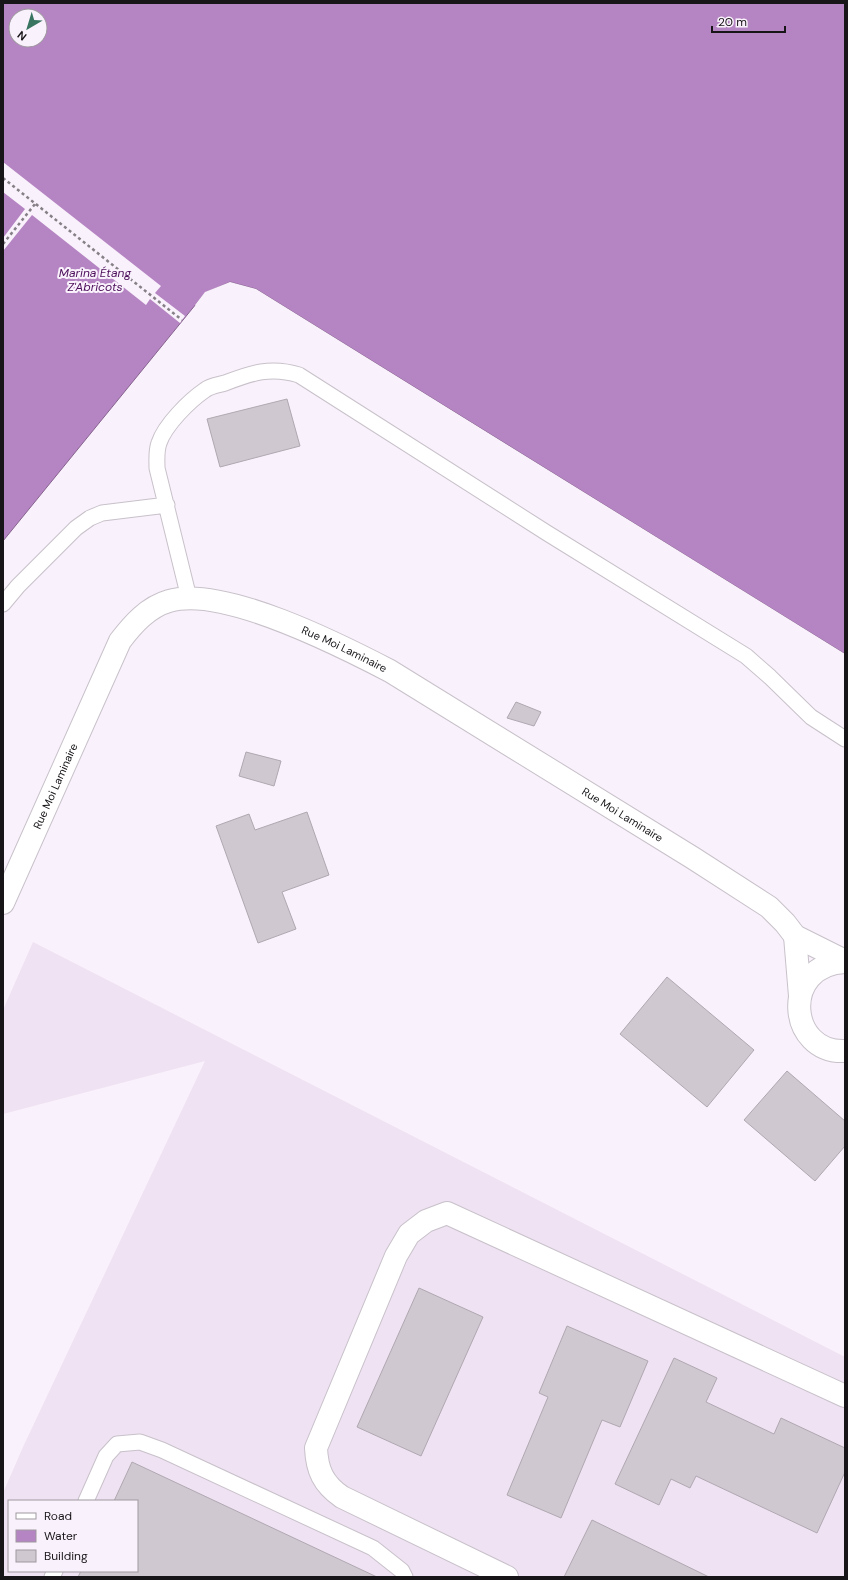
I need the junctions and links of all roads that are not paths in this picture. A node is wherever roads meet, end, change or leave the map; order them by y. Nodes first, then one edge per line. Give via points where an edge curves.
1 (167, 505) junction
2 (189, 598) junction
3 (3, 604) edge
4 (845, 740) edge
5 (3, 903) edge
6 (795, 936) junction
7 (845, 961) edge
8 (800, 996) junction
9 (845, 1051) edge
10 (845, 1396) edge
11 (86, 1500) edge
12 (405, 1577) edge
13 (507, 1577) edge

1 - 2 lane
1 - 3 lane via 102,513 90,518 71,533
1 - 4 lane via 157,468 159,442 173,419 188,403 206,389 250,374 287,370 299,374 547,533 746,656 811,717
2 - 5 street, Rue Moi Laminaire via 169,601 156,607 133,625 120,641
2 - 6 street, Rue Moi Laminaire via 242,607 339,644 390,671 769,907
6 - 7 street
6 - 8 street
7 - 8 street via 823,967 813,974
8 - 9 street via 798,1009 807,1033 827,1049
10 - 13 street via 448,1213 426,1221 409,1234 396,1256 316,1448 317,1461 331,1490 342,1498
11 - 12 lane via 106,1456 117,1444 140,1442 373,1548 402,1571

